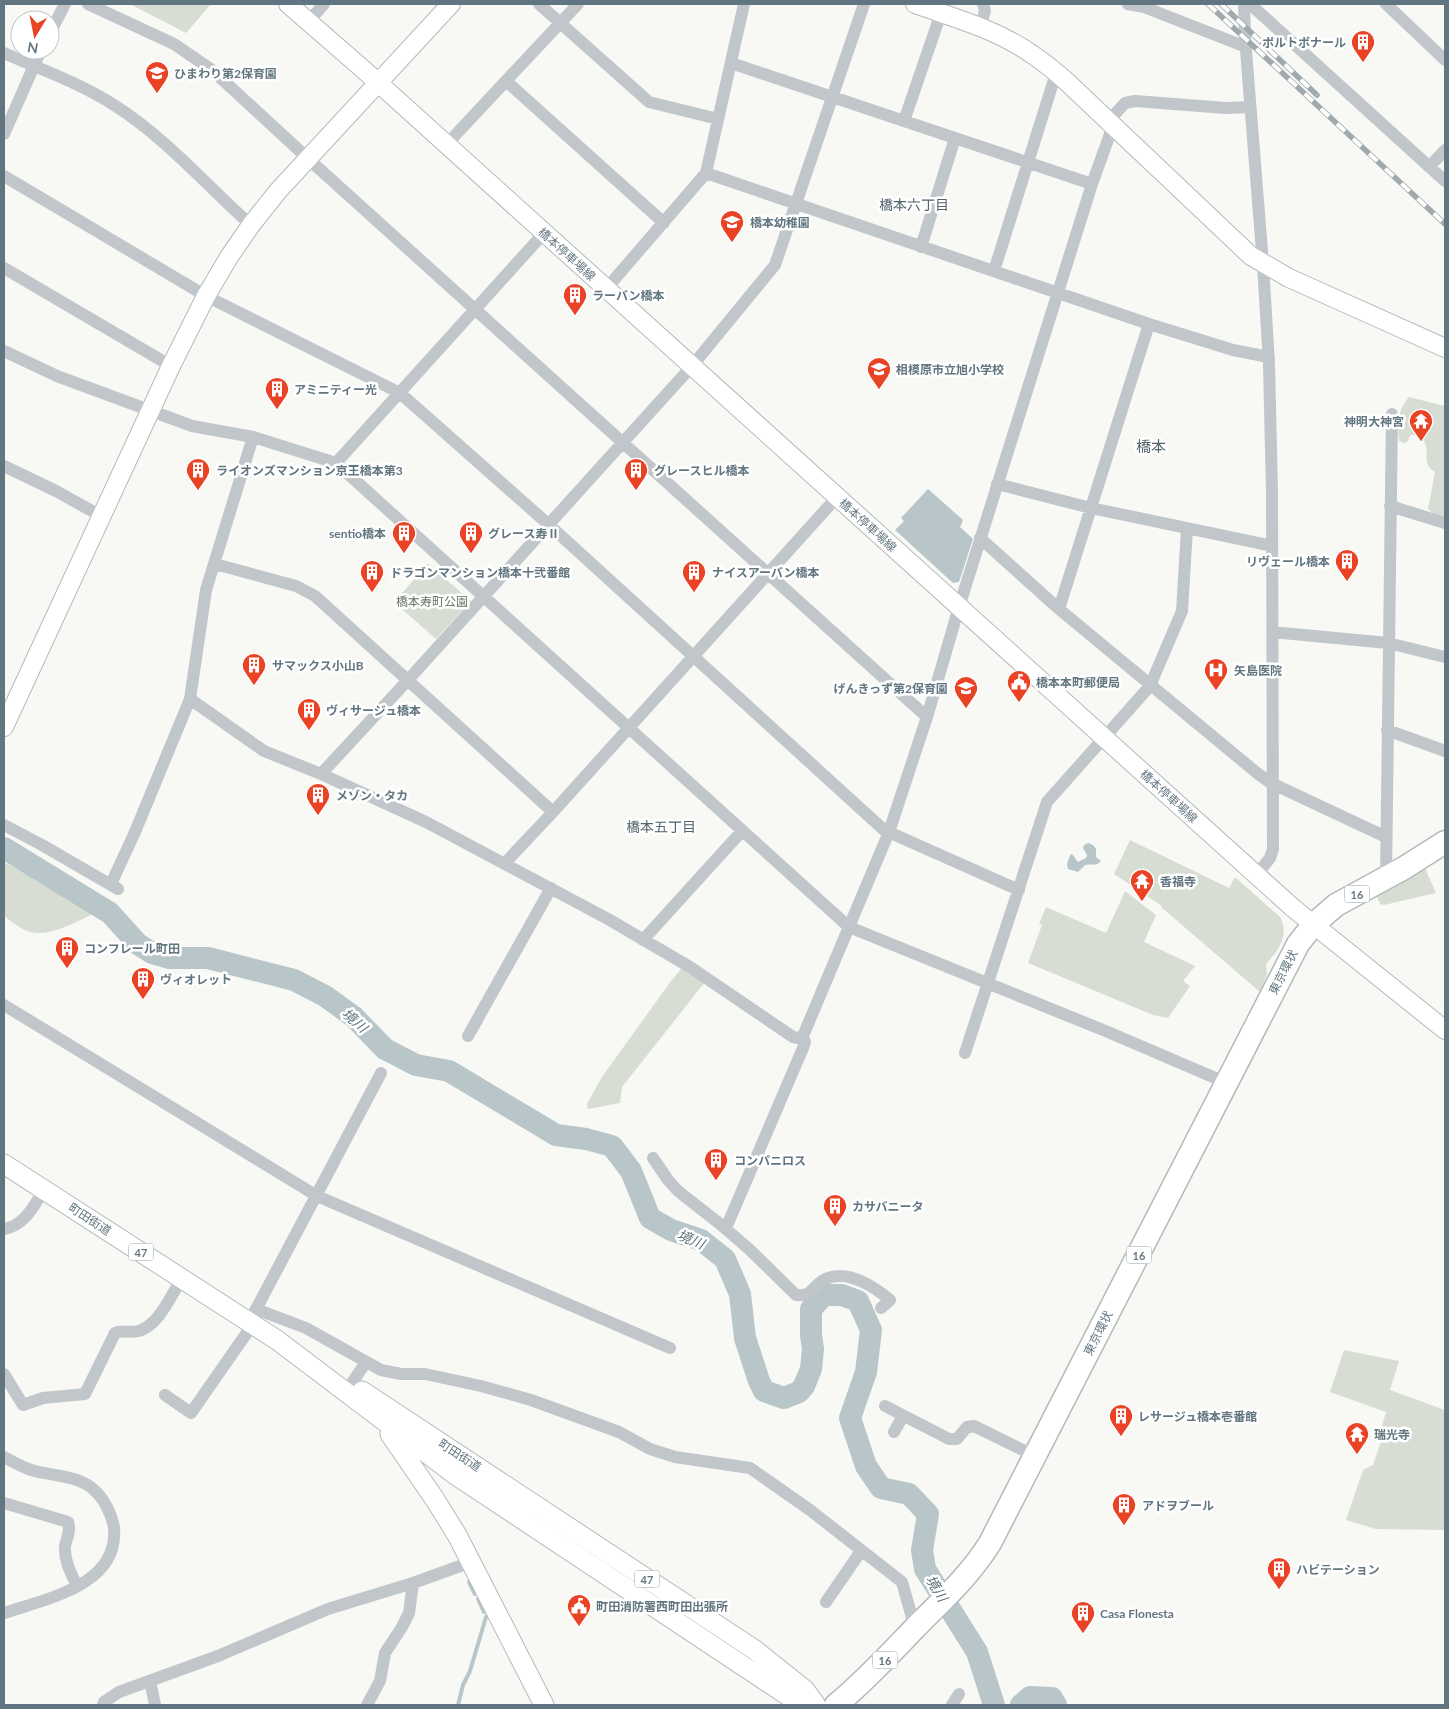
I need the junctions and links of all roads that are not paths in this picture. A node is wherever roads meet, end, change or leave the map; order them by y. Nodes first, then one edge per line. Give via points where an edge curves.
1 (88, 4) edge
2 (288, 4) edge
3 (324, 4) edge
4 (451, 4) edge
5 (538, 4) edge
6 (578, 4) edge
7 (744, 4) edge
8 (864, 4) edge
9 (915, 4) edge
10 (983, 4) edge
11 (1128, 4) edge
12 (1244, 4) edge
13 (1250, 4) edge
14 (1386, 4) edge
15 (941, 13) junction
16 (309, 21) junction
17 (560, 24) junction
18 (980, 27) junction
19 (1246, 47) junction
20 (4, 53) edge
21 (36, 60) edge
22 (1445, 60) edge
23 (731, 63) junction
24 (33, 66) junction
25 (1056, 72) junction
26 (506, 81) junction
27 (378, 82) junction
28 (833, 98) junction
29 (1250, 107) junction
30 (718, 118) junction
31 (904, 121) junction
32 (1110, 123) junction
33 (4, 134) edge
34 (955, 138) junction
35 (446, 144) junction
36 (1445, 150) edge
37 (308, 158) junction
38 (1028, 162) junction
39 (1429, 167) junction
40 (706, 173) junction
41 (4, 176) edge
42 (1445, 181) edge
43 (1092, 184) junction
44 (796, 204) junction
45 (664, 223) junction
46 (251, 225) junction
47 (544, 233) junction
48 (921, 247) junction
49 (1263, 264) junction
50 (4, 268) edge
51 (994, 271) junction
52 (606, 289) junction
53 (1057, 293) junction
54 (206, 296) junction
55 (476, 309) junction
56 (1149, 324) junction
57 (1445, 348) edge
58 (4, 351) edge
59 (1269, 357) junction
60 (171, 366) junction
61 (692, 366) junction
62 (400, 393) junction
63 (151, 410) junction
64 (1392, 414) dead end
65 (253, 437) junction
66 (622, 442) junction
67 (336, 463) junction
68 (4, 466) edge
69 (997, 484) junction
70 (838, 497) junction
71 (1390, 506) junction
72 (1091, 508) junction
73 (101, 516) junction
74 (1445, 523) edge
75 (548, 524) junction
76 (1187, 528) junction
77 (980, 538) junction
78 (1272, 546) junction
79 (215, 564) junction
80 (768, 574) junction
81 (483, 596) junction
82 (959, 607) junction
83 (1059, 609) junction
84 (1272, 632) junction
85 (1388, 643) junction
86 (694, 656) junction
87 (1445, 657) edge
88 (408, 680) junction
89 (1150, 686) junction
90 (190, 699) junction
91 (927, 717) junction
92 (4, 727) edge
93 (629, 728) junction
94 (1387, 730) junction
95 (1104, 738) junction
96 (1445, 751) edge
97 (321, 774) junction
98 (1271, 783) junction
99 (554, 812) junction
100 (4, 825) edge
101 (742, 831) junction
102 (889, 832) junction
103 (1386, 837) junction
104 (1445, 842) edge
105 (1445, 854) edge
106 (505, 864) junction
107 (1395, 873) junction
108 (1256, 876) junction
109 (551, 888) junction
110 (1019, 890) junction
111 (1312, 925) junction
112 (849, 927) junction
113 (643, 940) junction
114 (987, 984) junction
115 (4, 1006) edge
116 (1445, 1030) edge
117 (468, 1036) dead end
118 (803, 1036) junction
119 (965, 1053) dead end
120 (381, 1073) dead end
121 (1227, 1083) junction
122 (653, 1158) dead end
123 (4, 1164) edge
124 (44, 1190) junction
125 (317, 1196) junction
126 (726, 1228) junction
127 (4, 1229) edge
128 (182, 1279) junction
129 (881, 1308) dead end
130 (253, 1318) junction
131 (277, 1340) junction
132 (670, 1348) dead end
133 (366, 1362) junction
134 (4, 1374) edge
135 (352, 1384) junction
136 (170, 1403) dead end
137 (885, 1406) dead end
138 (378, 1410) junction
139 (903, 1416) junction
140 (894, 1432) dead end
141 (1035, 1456) junction
142 (4, 1457) edge
143 (470, 1461) junction
144 (434, 1470) junction
145 (434, 1498) junction
146 (4, 1502) edge
147 (861, 1550) junction
148 (470, 1560) junction
149 (641, 1574) junction
150 (414, 1584) junction
151 (77, 1586) junction
152 (629, 1591) junction
153 (826, 1602) dead end
154 (4, 1614) edge
155 (915, 1628) junction
156 (150, 1681) junction
157 (959, 1694) dead end
158 (103, 1705) edge
159 (155, 1705) edge
160 (367, 1705) edge
161 (544, 1705) edge
162 (802, 1705) edge
163 (816, 1705) edge
164 (836, 1705) edge
165 (952, 1705) edge

1 - 37 street via 193,56
2 - 16 main road, 橋本停車場線
3 - 16 street
4 - 27 main road
5 - 17 street
6 - 17 street
7 - 23 street
8 - 28 street
9 - 15 main road
10 - 18 street via 985,11
11 - 19 street via 1144,7
12 - 19 street
13 - 39 street
14 - 22 street
15 - 18 main road
15 - 31 street
16 - 27 main road, 橋本停車場線
17 - 26 street
17 - 30 street via 649,102
18 - 25 main road via 1018,45
19 - 29 street
20 - 24 street
21 - 24 street
23 - 28 street
23 - 30 street
24 - 33 street
24 - 46 street via 91,92 127,114
25 - 32 main road
25 - 38 street
26 - 35 street
26 - 45 street
27 - 35 main road, 橋本停車場線
27 - 37 main road
28 - 31 street
28 - 44 street
29 - 32 street via 1135,101 1126,103
29 - 49 street
30 - 40 street
31 - 34 street
32 - 43 street via 1110,134
32 - 49 main road via 1227,235
34 - 38 street
34 - 48 street
35 - 47 main road, 橋本停車場線
36 - 39 street
37 - 46 main road
37 - 55 street
38 - 43 street
38 - 51 street
39 - 42 street
40 - 44 street
40 - 45 street
41 - 54 street
43 - 53 street
44 - 48 street
44 - 61 street via 775,265
45 - 52 street
46 - 54 main road
47 - 52 main road, 橋本停車場線
47 - 55 street
48 - 51 street
49 - 57 main road
49 - 59 street
50 - 60 street
51 - 53 street
52 - 61 main road, 橋本停車場線
53 - 56 street
53 - 69 street
54 - 60 main road
54 - 62 street
55 - 62 street
55 - 66 street
56 - 59 street via 1233,350
56 - 72 street
58 - 63 street via 57,376
59 - 78 street
60 - 63 main road
61 - 66 street
61 - 70 main road, 橋本停車場線
62 - 67 street
62 - 75 street
63 - 65 street via 192,426
63 - 73 main road
64 - 71 street
65 - 67 street
65 - 79 street
66 - 75 street
66 - 80 street
67 - 81 street
68 - 73 street
69 - 72 street
69 - 77 street
70 - 80 street
70 - 82 main road, 橋本停車場線
71 - 74 street
71 - 85 street
72 - 76 street
72 - 83 street
73 - 92 main road
75 - 81 street
75 - 86 street
76 - 78 street
76 - 89 street via 1183,608
77 - 82 street
77 - 83 street
78 - 84 street
79 - 88 street via 296,586 315,596
79 - 90 street via 206,590
80 - 86 street
80 - 91 street
81 - 88 street
81 - 93 street
82 - 91 street
82 - 95 main road, 橋本停車場線
83 - 89 street
84 - 85 street
84 - 98 street
85 - 87 street
85 - 94 street
86 - 93 street
86 - 102 street
88 - 97 street
88 - 99 street
89 - 95 street
89 - 98 street
90 - 97 street via 264,751
90 - 100 street via 115,887
91 - 102 street
93 - 99 street
93 - 101 street
94 - 96 street
94 - 103 street
95 - 108 main road, 橋本停車場線
95 - 110 street via 1047,802
97 - 106 street via 426,822
98 - 103 street
98 - 108 street via 1273,850
99 - 106 street
101 - 112 street
101 - 113 street
102 - 110 street
102 - 112 street
103 - 107 street
104 - 107 highway, 16
105 - 107 highway, 16
106 - 109 street
107 - 111 highway, 16 via 1336,905
108 - 111 main road, 橋本停車場線
109 - 113 street
109 - 117 street
110 - 114 street
111 - 116 main road, 橋本停車場線
111 - 121 highway, 東京環状 / 16 via 1298,944
112 - 114 street
112 - 118 street
113 - 118 street via 690,967 793,1037
114 - 119 street
114 - 121 street
115 - 125 street
118 - 126 street via 803,1048
120 - 125 street
121 - 141 highway, 東京環状 / 16
122 - 126 street via 678,1191
123 - 124 main road, 町田街道 / 47
124 - 127 street via 21,1223
124 - 128 main road, 町田街道 / 47
125 - 130 street
125 - 132 street
126 - 129 street via 796,1295 810,1293 822,1281 845,1277 875,1288 890,1300
128 - 130 main road, 町田街道 / 47
128 - 134 street via 148,1327 115,1333 85,1394 43,1398 23,1406
130 - 131 main road, 町田街道 / 47
130 - 133 street via 306,1328
130 - 136 street via 191,1413
131 - 135 main road, 町田街道 / 47
131 - 138 main road, 町田街道 / 47
133 - 135 street
133 - 147 street via 387,1371 453,1379 526,1399 619,1432 650,1449 675,1457 750,1468
135 - 138 main road, 町田街道 / 47
137 - 139 street
138 - 143 main road, 町田街道 / 47 via 399,1414
138 - 144 main road, 47
138 - 144 main road, 47 via 408,1427 417,1448
139 - 140 street
139 - 141 street via 948,1440 957,1438 967,1427 974,1426
141 - 155 highway, 東京環状 / 16 via 980,1559
142 - 151 street via 30,1470 78,1481 93,1488 104,1502 113,1522 115,1539 111,1553 95,1576
143 - 144 main road via 458,1460
143 - 149 main road, 町田街道 / 47
144 - 145 main road, 47
144 - 145 main road via 447,1474 436,1481
144 - 152 main road, 町田街道 / 47
145 - 148 main road, 47
146 - 151 street via 68,1522 66,1559
147 - 153 street
147 - 155 street via 902,1582
148 - 150 street
148 - 161 main road, 47
149 - 152 main road, 47
149 - 163 main road, 町田街道 / 47 via 755,1650 805,1690
150 - 156 street via 328,1609
150 - 160 street via 408,1613 385,1653 380,1681
151 - 154 street via 46,1601
152 - 162 main road, 町田街道 / 47
155 - 164 highway, 東京環状 / 16 via 878,1668
156 - 158 street via 119,1692
156 - 159 street
157 - 165 street

